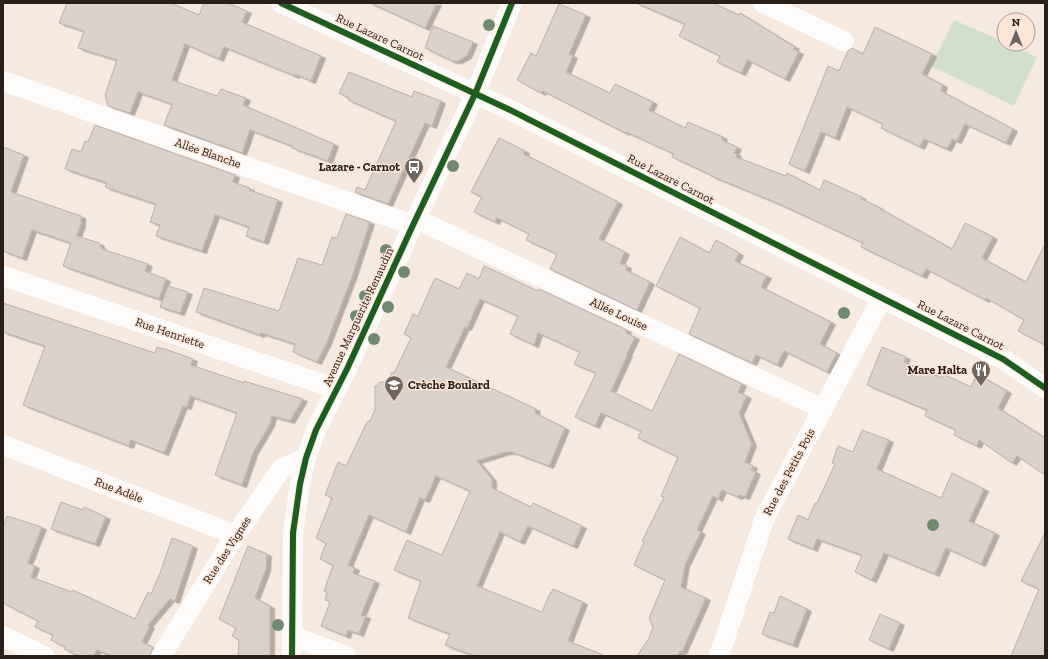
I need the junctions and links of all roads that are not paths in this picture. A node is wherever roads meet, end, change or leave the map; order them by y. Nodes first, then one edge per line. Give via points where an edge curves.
1 (281, 3) edge
2 (512, 3) edge
3 (762, 3) edge
4 (844, 41) dead end
5 (3, 81) edge
6 (475, 94) junction
7 (414, 222) junction
8 (3, 276) edge
9 (882, 298) junction
10 (1045, 388) edge
11 (337, 389) junction
12 (823, 409) junction
13 (3, 445) edge
14 (306, 458) junction
15 (235, 536) junction
16 (3, 636) edge
17 (292, 636) junction
18 (44, 656) edge
19 (161, 656) edge
20 (292, 656) edge
21 (346, 656) edge
22 (719, 656) edge

1 - 6 street, Rue Lazare Carnot
2 - 6 street, Avenue Marguerite Renaudin
3 - 4 street
5 - 7 street, Allée Blanche
6 - 7 street, Avenue Marguerite Renaudin
6 - 9 street, Rue Lazare Carnot
7 - 11 street, Avenue Marguerite Renaudin
7 - 12 street, Allée Louise
8 - 11 street, Rue Henriette
9 - 10 street, Rue Lazare Carnot via 1004,359
9 - 12 street, Rue des Petits Pois
11 - 14 street, Avenue Marguerite Renaudin via 316,430
12 - 22 street, Rue des Petits Pois via 765,517
13 - 15 street, Rue Adèle
14 - 15 street, Rue des Vignes via 281,469
14 - 17 street, Avenue Marguerite Renaudin via 293,533
15 - 19 street, Rue des Vignes
16 - 18 street
17 - 20 street, Avenue Marguerite Renaudin
17 - 21 street

